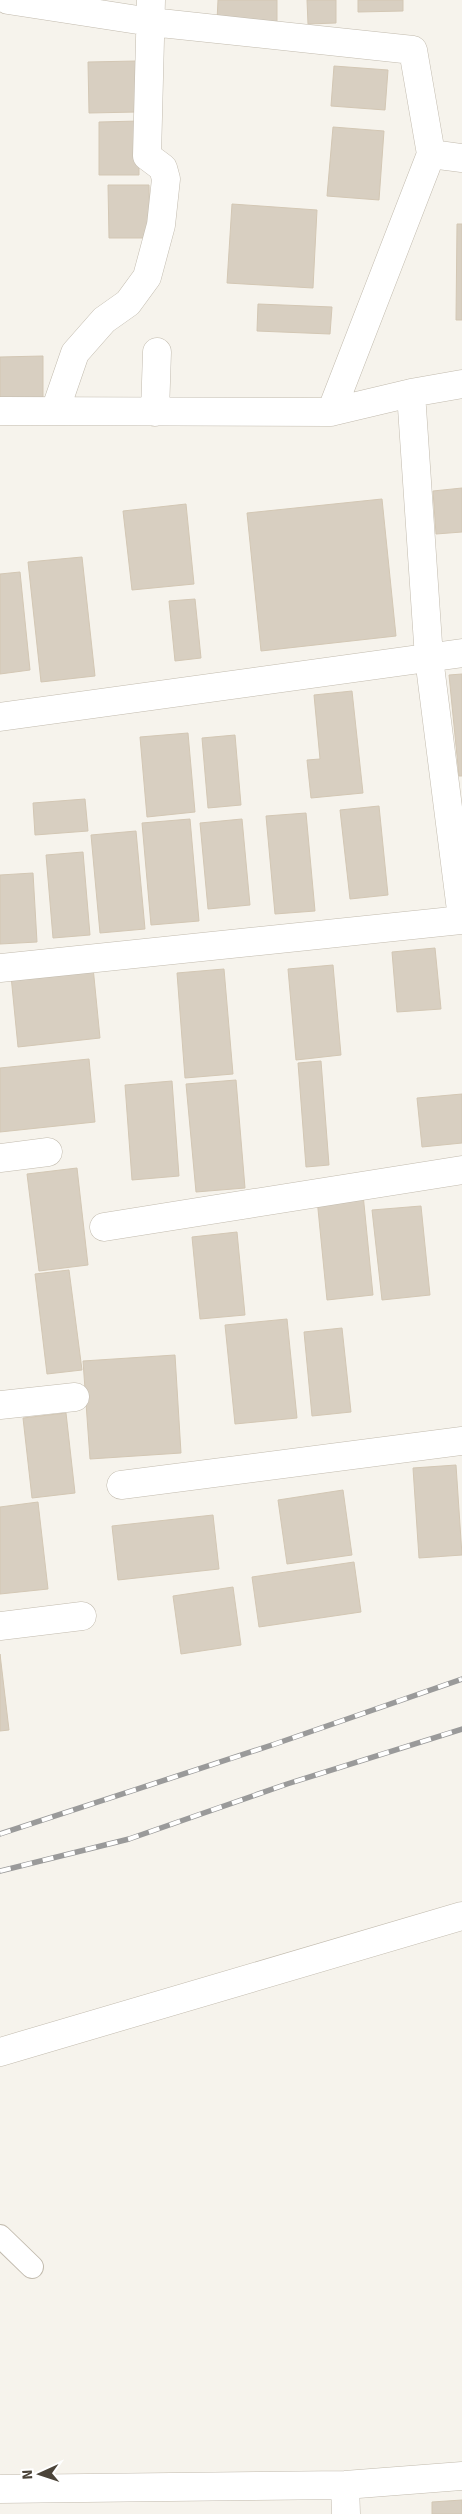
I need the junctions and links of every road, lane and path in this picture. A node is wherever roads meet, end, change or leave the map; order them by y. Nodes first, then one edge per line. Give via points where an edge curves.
1 (8, 0) edge
2 (151, 11) edge
3 (431, 154) junction
4 (462, 158) edge
5 (157, 352) dead end
6 (462, 384) edge
7 (411, 393) junction
8 (0, 411) edge
9 (55, 411) junction
10 (155, 412) junction
11 (331, 412) junction
12 (462, 653) edge
13 (429, 658) junction
14 (0, 717) edge
15 (462, 919) edge
16 (0, 968) edge
17 (48, 1152) dead end
18 (0, 1158) edge
19 (462, 1170) edge
20 (104, 1227) dead end
21 (75, 1396) dead end
22 (0, 1405) edge
23 (462, 1441) edge
24 (121, 1485) dead end
25 (82, 1616) dead end
26 (0, 1626) edge
27 (462, 1916) edge
28 (0, 2052) edge
29 (0, 2236) edge
30 (32, 2267) dead end
31 (462, 2476) edge
32 (345, 2485) junction
33 (0, 2489) edge
34 (346, 2514) edge

1 - 2 street
2 - 3 street via 413,50
2 - 9 street via 147,156 163,168 166,179 161,226 148,277 128,304 104,320 74,353
3 - 4 street
3 - 11 street
5 - 10 street
6 - 7 street
7 - 11 street
7 - 13 street
8 - 9 street
9 - 10 street
10 - 11 street
12 - 13 street
13 - 14 street
13 - 15 street
15 - 16 street
17 - 18 street
19 - 20 street
21 - 22 street
23 - 24 street
25 - 26 street
27 - 28 street
29 - 30 lane
31 - 32 street
32 - 33 street
32 - 34 street

